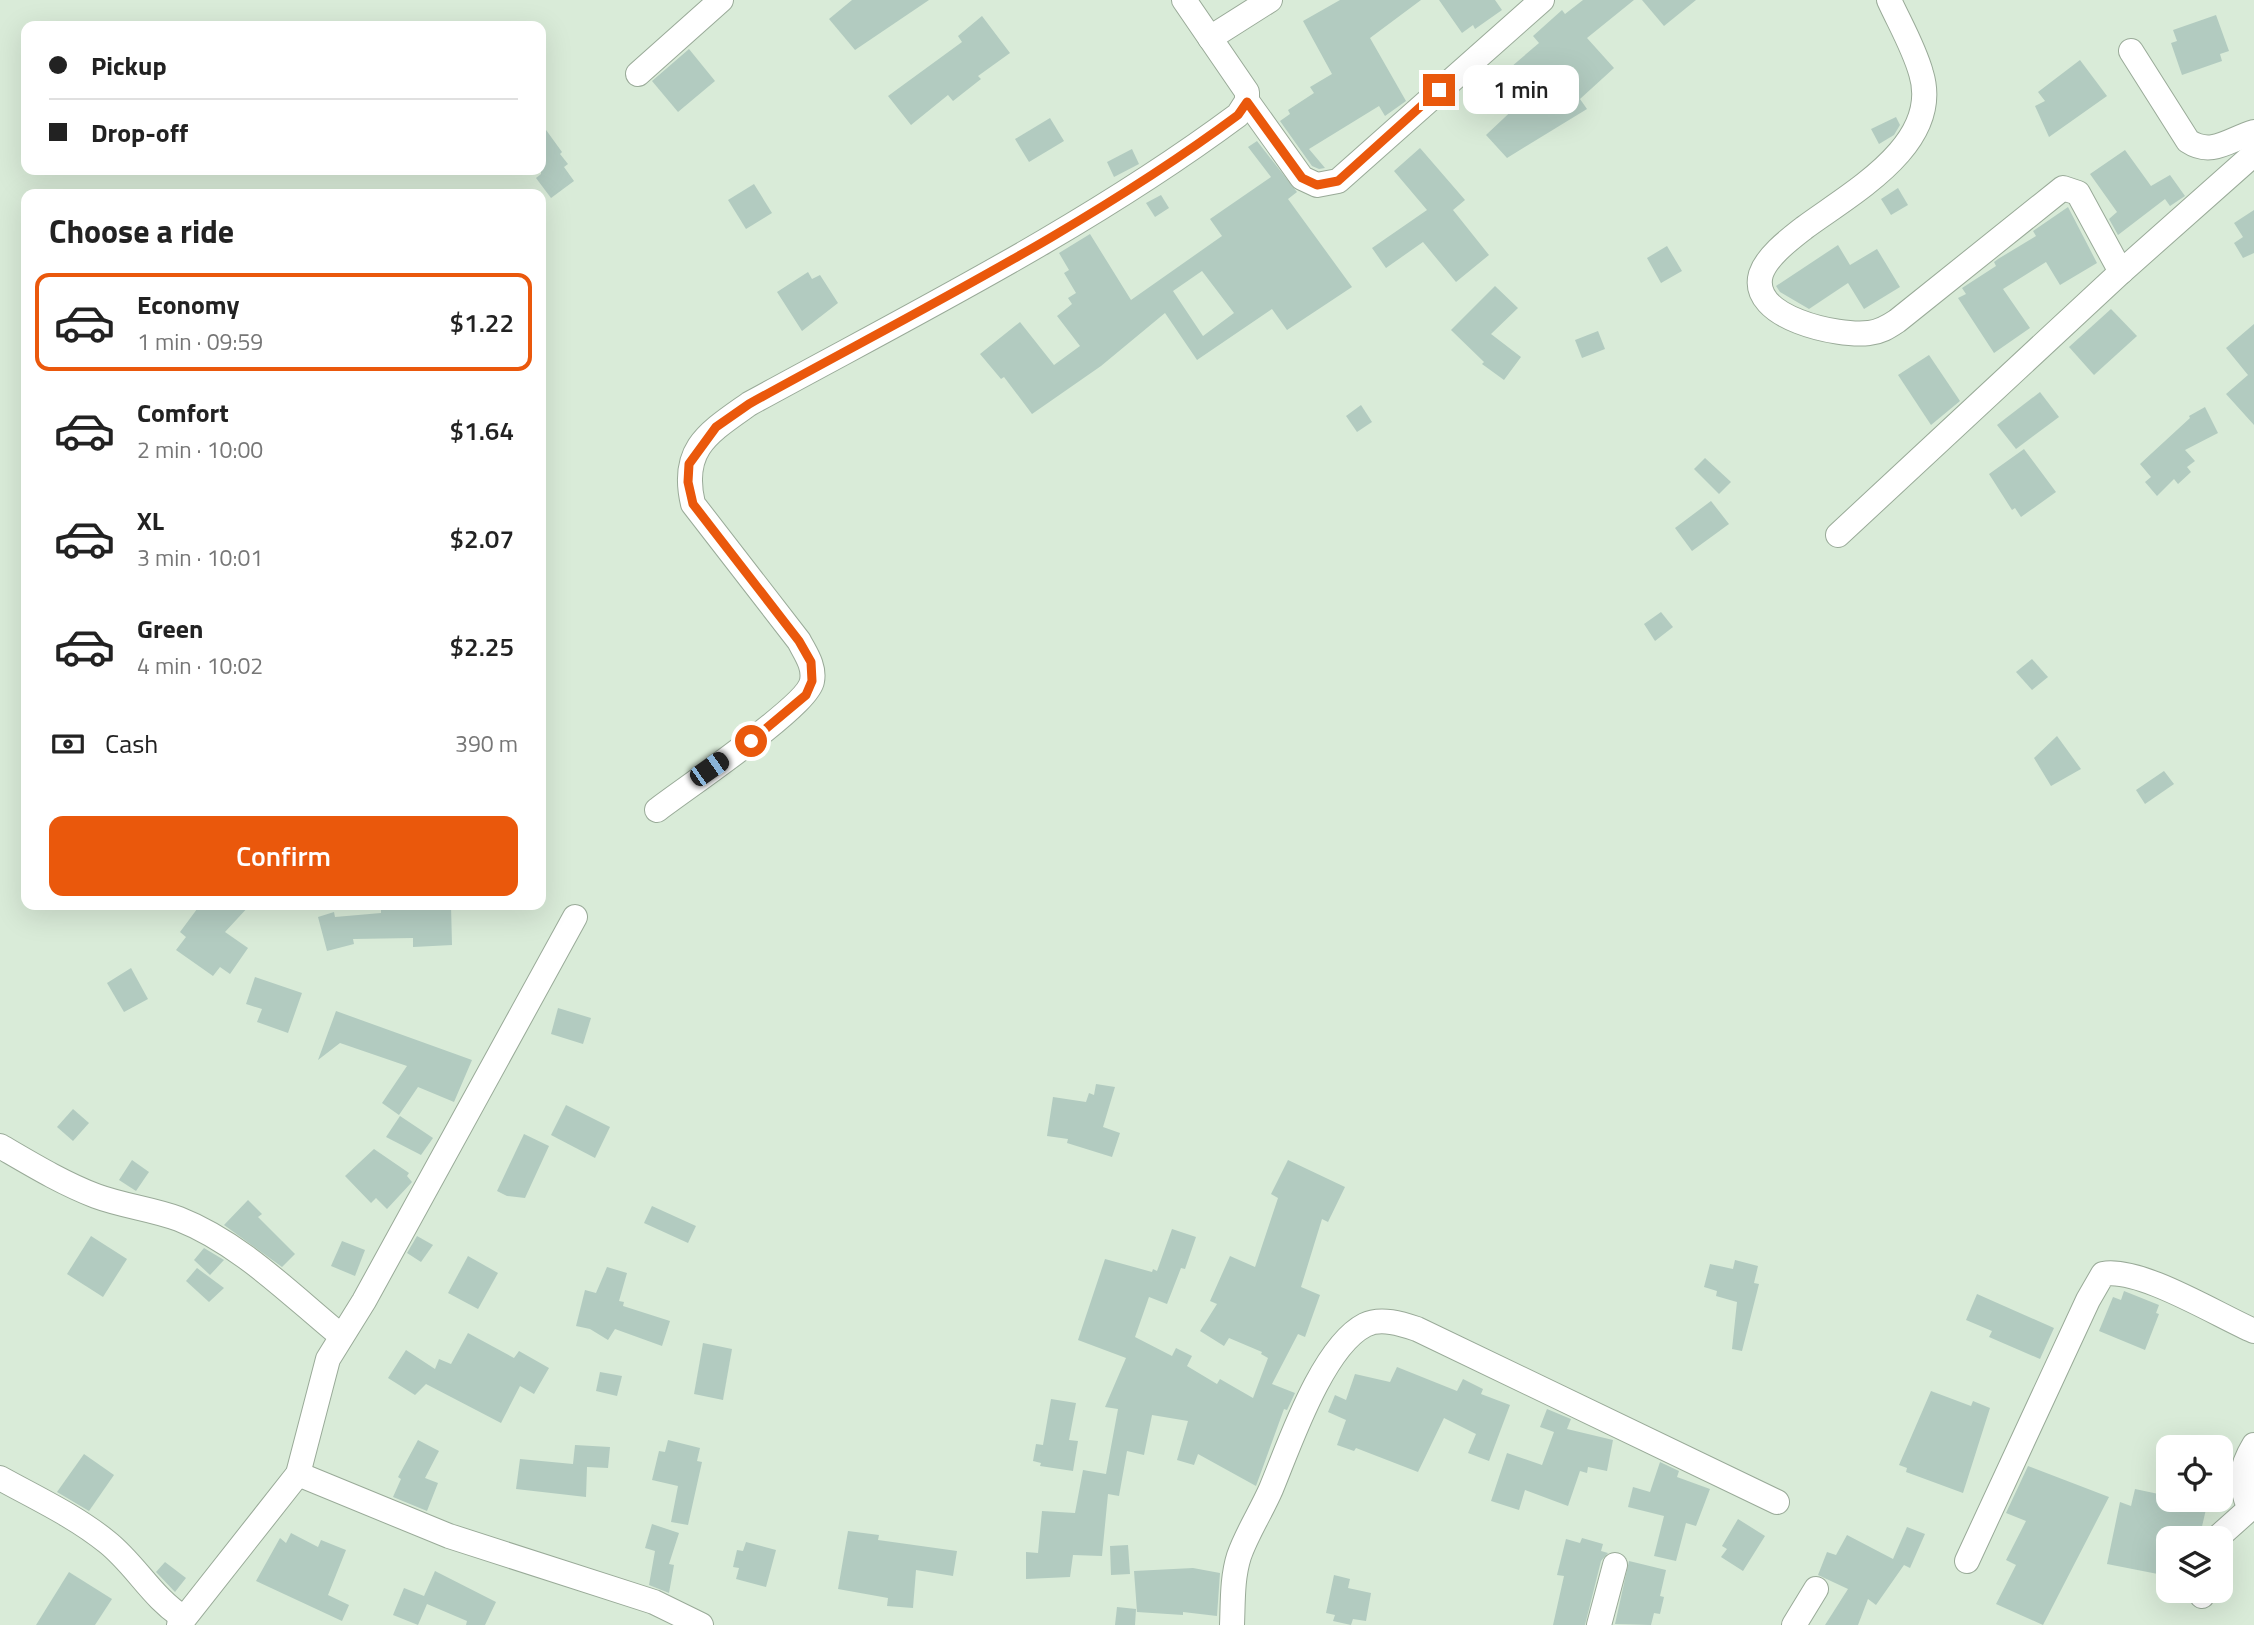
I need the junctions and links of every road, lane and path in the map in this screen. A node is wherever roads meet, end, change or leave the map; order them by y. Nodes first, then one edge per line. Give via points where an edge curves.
1 (721, 0) edge
2 (1184, 0) edge
3 (1270, 0) edge
4 (1542, 0) edge
5 (1889, 0) edge
6 (1210, 37) junction
7 (2131, 51) dead end
8 (638, 74) dead end
9 (1247, 102) junction
10 (2254, 132) edge
11 (2254, 154) edge
12 (2121, 272) junction
13 (1838, 535) dead end
14 (657, 810) dead end
15 (575, 917) dead end
16 (0, 1146) edge
17 (2254, 1331) edge
18 (340, 1335) junction
19 (2254, 1445) edge
20 (298, 1474) junction
21 (0, 1478) edge
22 (1777, 1502) dead end
23 (2251, 1506) edge
24 (2230, 1526) edge
25 (1967, 1561) dead end
26 (1615, 1565) dead end
27 (1816, 1589) dead end
28 (181, 1621) edge
29 (701, 1625) edge
30 (1232, 1625) edge
31 (1599, 1625) edge
32 (1794, 1625) edge

1 - 8 street
2 - 6 street
3 - 6 street
4 - 9 street via 1338,181 1317,185 1302,178
5 - 12 street via 1922,75 1919,123 1900,155 1769,260 1760,288 1770,306 1785,317 1818,327 1855,334 1878,331 2063,188 2078,193
6 - 9 street via 1240,79
7 - 10 street via 2188,141 2215,148
9 - 14 street via 1238,115 1143,183 1008,263 749,404 716,427 689,464 693,504 799,641 811,662 812,681 806,695 771,726
11 - 12 street
12 - 13 street
15 - 18 street via 364,1301
16 - 18 street via 74,1187 178,1219 205,1232 251,1261
17 - 25 street via 2145,1280 2115,1272 2103,1275
18 - 20 street via 319,1387
19 - 23 street via 2242,1470 2241,1487
20 - 28 street
20 - 29 street via 449,1536 654,1602
21 - 28 street via 107,1541
22 - 30 street via 1417,1329 1383,1322 1367,1324 1324,1372 1294,1428 1239,1558
23 - 24 street
26 - 31 street
27 - 32 street

